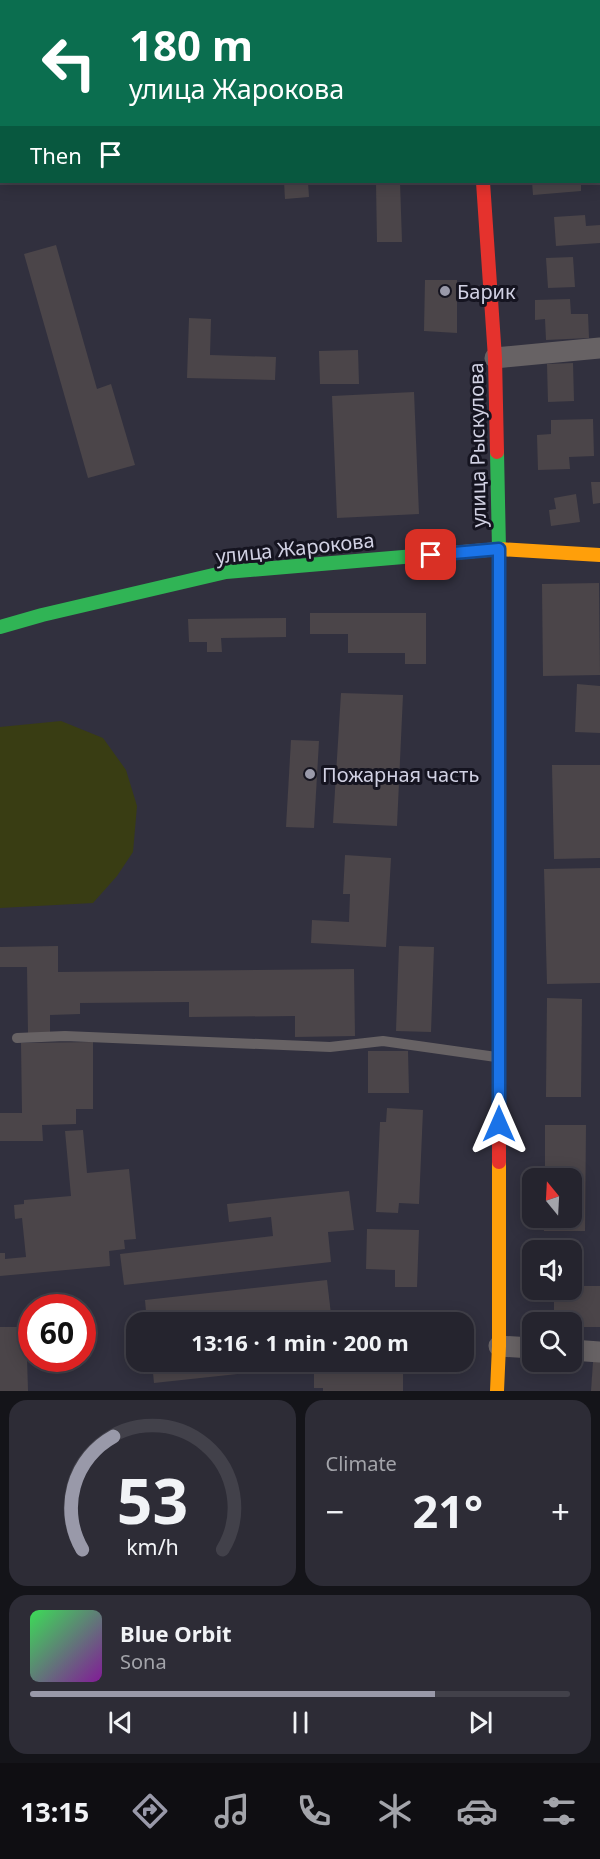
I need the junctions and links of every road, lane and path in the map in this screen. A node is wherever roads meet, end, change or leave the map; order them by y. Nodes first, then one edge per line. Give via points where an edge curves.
1 (483, 183) edge
2 (600, 348) edge
3 (495, 358) junction
4 (499, 549) junction
5 (600, 555) edge
6 (0, 627) edge
7 (17, 1038) dead end
8 (499, 1058) junction
9 (499, 1346) junction
10 (522, 1347) edge
11 (582, 1351) edge
12 (600, 1352) edge
13 (497, 1391) edge

1 - 3 main road, улица Рыскулова
2 - 3 street
3 - 4 main road, улица Рыскулова
4 - 5 main road, улица Жарокова
4 - 6 main road, улица Жарокова via 226,572
4 - 8 main road, улица Рыскулова
7 - 8 lane via 65,1036 330,1047 382,1041
8 - 9 main road, улица Рыскулова
9 - 10 street
9 - 13 main road, улица Рыскулова
11 - 12 street

